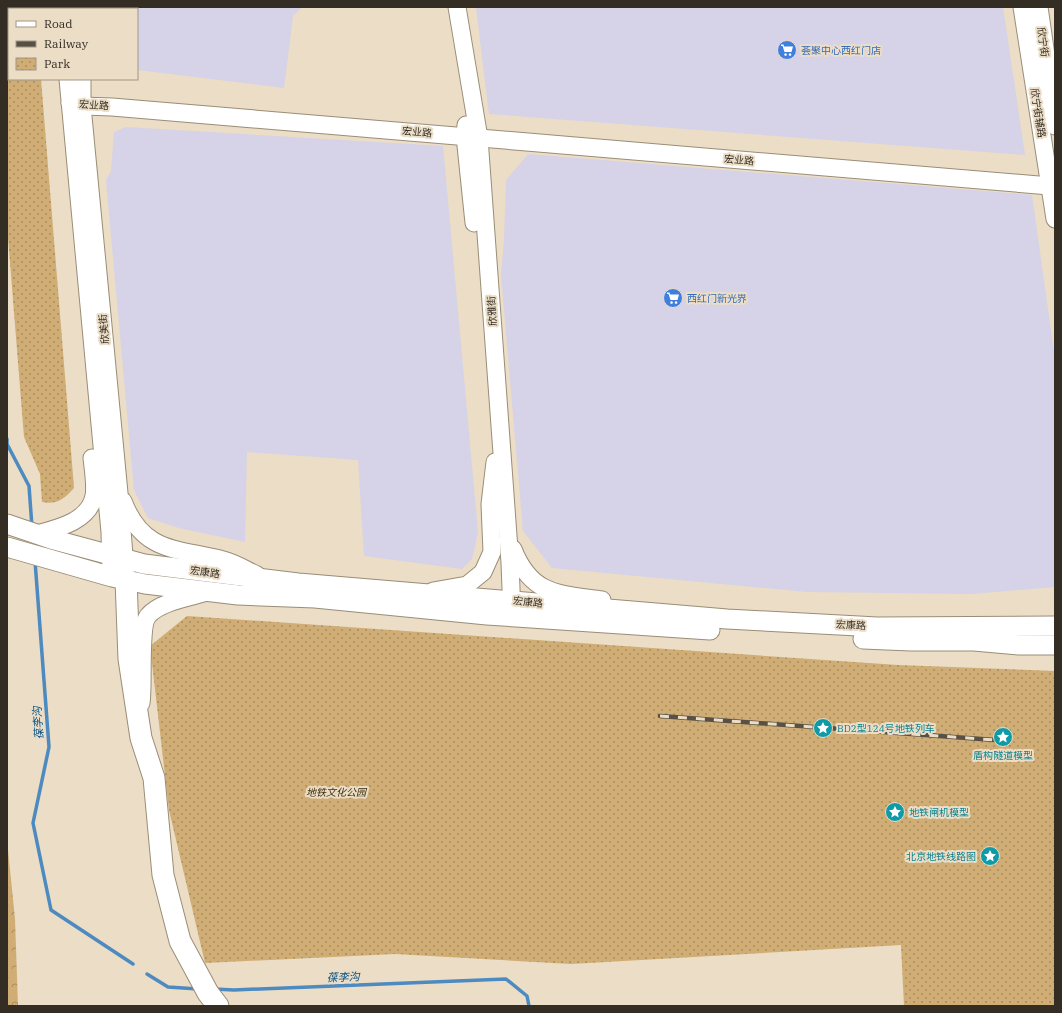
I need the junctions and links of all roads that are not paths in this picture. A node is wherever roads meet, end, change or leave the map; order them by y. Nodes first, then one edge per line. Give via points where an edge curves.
1 (446, 7) edge
2 (457, 7) edge
3 (1022, 7) edge
4 (1038, 7) edge
5 (68, 80) edge
6 (82, 80) edge
7 (78, 102) junction
8 (1055, 125) edge
9 (472, 131) junction
10 (1049, 181) junction
11 (1055, 219) edge
12 (98, 408) junction
13 (495, 462) junction
14 (119, 493) junction
15 (13, 526) edge
16 (44, 537) junction
17 (509, 539) junction
18 (14, 549) edge
19 (117, 557) junction
20 (119, 579) junction
21 (266, 580) junction
22 (209, 592) junction
23 (422, 593) junction
24 (509, 608) junction
25 (669, 614) junction
26 (1050, 623) edge
27 (1019, 645) junction
28 (1055, 645) edge
29 (1055, 653) edge
30 (138, 720) junction
31 (218, 1006) edge

1 - 9 street, 欣雅街
2 - 9 street, 欣雅街
3 - 10 street, 欣宁街辅路
4 - 8 main road, 欣宁街
5 - 7 street, 欣美街
6 - 7 street, 欣美街
7 - 9 street, 宏业路 via 112,107
7 - 12 street, 欣美街
7 - 14 street, 欣美街
9 - 10 street, 宏业路
9 - 13 street, 欣雅街
9 - 17 street, 欣雅街
10 - 11 street, 欣宁街辅路
12 - 16 street via 92,454 94,496 84,515
12 - 19 street, 欣美街
13 - 23 street via 490,504 492,552 483,572 467,584
13 - 24 street, 欣雅街
14 - 19 street, 欣美街
14 - 21 street via 127,513 140,531 158,545 224,560
15 - 16 main road, 宏康路
16 - 19 main road, 宏康路
17 - 24 street, 欣雅街
17 - 25 street via 519,565 532,581 543,589 568,596
18 - 20 main road, 宏康路
19 - 20 street, 欣美街
19 - 21 main road, 宏康路 via 144,564
20 - 22 main road, 宏康路
20 - 30 highway
21 - 23 main road, 宏康路
22 - 24 main road, 宏康路
22 - 30 street via 168,603 148,616 143,628 143,688
23 - 24 main road, 宏康路
24 - 25 main road, 宏康路
24 - 27 main road, 宏康路 via 762,634 911,641 974,641
25 - 26 main road, 宏康路 via 877,627
27 - 28 main road, 宏康路
27 - 29 street
30 - 31 highway via 154,778 163,875 180,941 208,993

